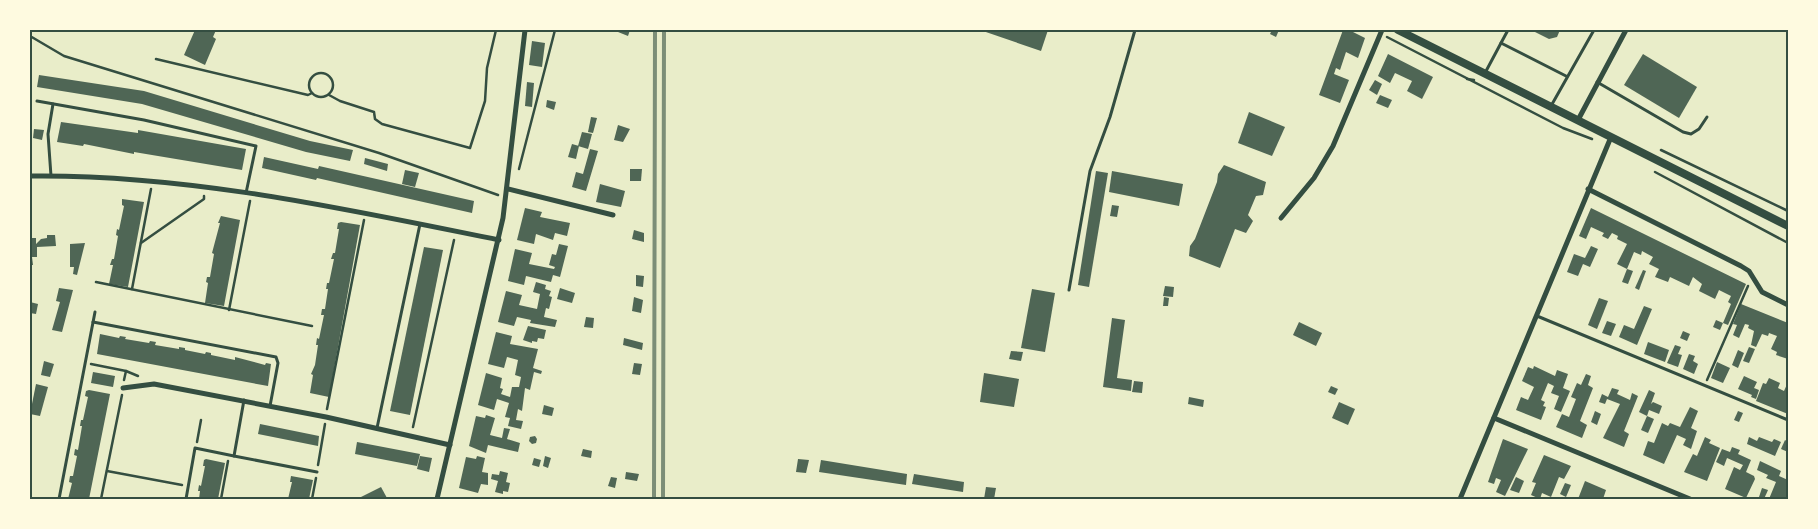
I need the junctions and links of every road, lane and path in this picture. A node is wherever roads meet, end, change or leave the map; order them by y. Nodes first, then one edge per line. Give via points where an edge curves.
1 (496, 30) edge
2 (525, 30) edge
3 (555, 30) edge
4 (1136, 30) edge
5 (1398, 30) edge
6 (1508, 30) edge
7 (1594, 30) edge
8 (1626, 30) edge
9 (1381, 32) edge
10 (30, 36) edge
11 (1501, 43) junction
12 (156, 59) dead end
13 (1485, 73) junction
14 (1566, 76) junction
15 (1597, 82) junction
16 (312, 93) junction
17 (329, 95) junction
18 (37, 101) dead end
19 (53, 104) junction
20 (1550, 106) junction
21 (1707, 117) dead end
22 (1578, 120) junction
23 (1611, 137) junction
24 (1607, 145) junction
25 (1656, 148) dead end
26 (1649, 168) dead end
27 (518, 172) dead end
28 (30, 176) edge
29 (51, 176) junction
30 (152, 180) junction
31 (206, 187) junction
32 (1588, 188) junction
33 (508, 189) junction
34 (249, 194) junction
35 (506, 197) junction
36 (1788, 211) edge
37 (365, 214) junction
38 (613, 215) dead end
39 (1281, 218) dead end
40 (420, 224) junction
41 (1788, 226) edge
42 (456, 231) junction
43 (499, 240) junction
44 (140, 244) junction
45 (1788, 244) edge
46 (1755, 281) junction
47 (96, 282) dead end
48 (132, 290) junction
49 (1069, 290) dead end
50 (1788, 306) edge
51 (228, 310) junction
52 (95, 312) dead end
53 (1536, 316) junction
54 (93, 322) junction
55 (312, 326) dead end
56 (85, 363) junction
57 (1704, 386) junction
58 (123, 388) junction
59 (244, 400) junction
60 (270, 406) junction
61 (326, 417) junction
62 (1494, 418) junction
63 (201, 420) dead end
64 (1788, 420) edge
65 (376, 428) junction
66 (411, 436) junction
67 (450, 445) junction
68 (195, 448) junction
69 (231, 455) junction
70 (107, 471) junction
71 (317, 472) junction
72 (188, 486) junction
73 (60, 499) edge
74 (101, 499) edge
75 (186, 499) edge
76 (221, 499) edge
77 (312, 499) edge
78 (437, 499) edge
79 (1460, 499) edge
80 (1690, 499) edge

1 - 17 path via 487,68 485,101 470,148 382,124 374,112
2 - 33 street
3 - 27 path
4 - 49 lane via 1090,171
5 - 13 street
6 - 11 lane
7 - 14 lane
8 - 15 street
9 - 24 path via 1563,128
9 - 39 street via 1332,146 1314,178
10 - 35 path via 64,56 107,71 380,153
11 - 13 lane
11 - 14 lane
12 - 16 path via 308,95
13 - 20 street
14 - 20 lane
15 - 21 lane via 1683,132 1691,134
15 - 22 street
16 - 17 path via 320,97
16 - 17 path via 311,80 322,73 333,82
18 - 19 lane
19 - 29 lane via 48,134
19 - 34 lane via 144,120 256,146
20 - 22 street
22 - 23 street
23 - 24 street
23 - 41 street
24 - 32 street
25 - 36 path
26 - 45 path
28 - 29 street
29 - 30 street
30 - 31 street
30 - 44 path
31 - 34 street
31 - 44 path via 204,198
32 - 46 street via 1741,266
32 - 53 street
33 - 35 street
33 - 38 street
34 - 37 street
34 - 51 path
35 - 43 street
37 - 40 street
37 - 61 path
40 - 42 street
40 - 65 lane
42 - 43 street
42 - 66 path
43 - 67 street
44 - 48 path
46 - 50 street via 1767,296
46 - 57 path via 1742,296
47 - 48 path
48 - 51 path
51 - 55 path
52 - 54 lane
53 - 57 lane
53 - 62 street
54 - 56 lane
54 - 60 lane via 276,357 278,363
56 - 58 path via 126,371
56 - 73 lane
57 - 64 lane
58 - 59 street via 154,384
58 - 70 path
59 - 60 street
59 - 69 lane
60 - 61 street
61 - 65 street
61 - 71 path
62 - 79 street
62 - 80 street
63 - 68 path
65 - 66 street
66 - 67 street
67 - 78 street
68 - 69 lane
68 - 72 lane
69 - 71 lane
69 - 76 path
70 - 72 path
70 - 74 path
71 - 77 path
72 - 75 lane

